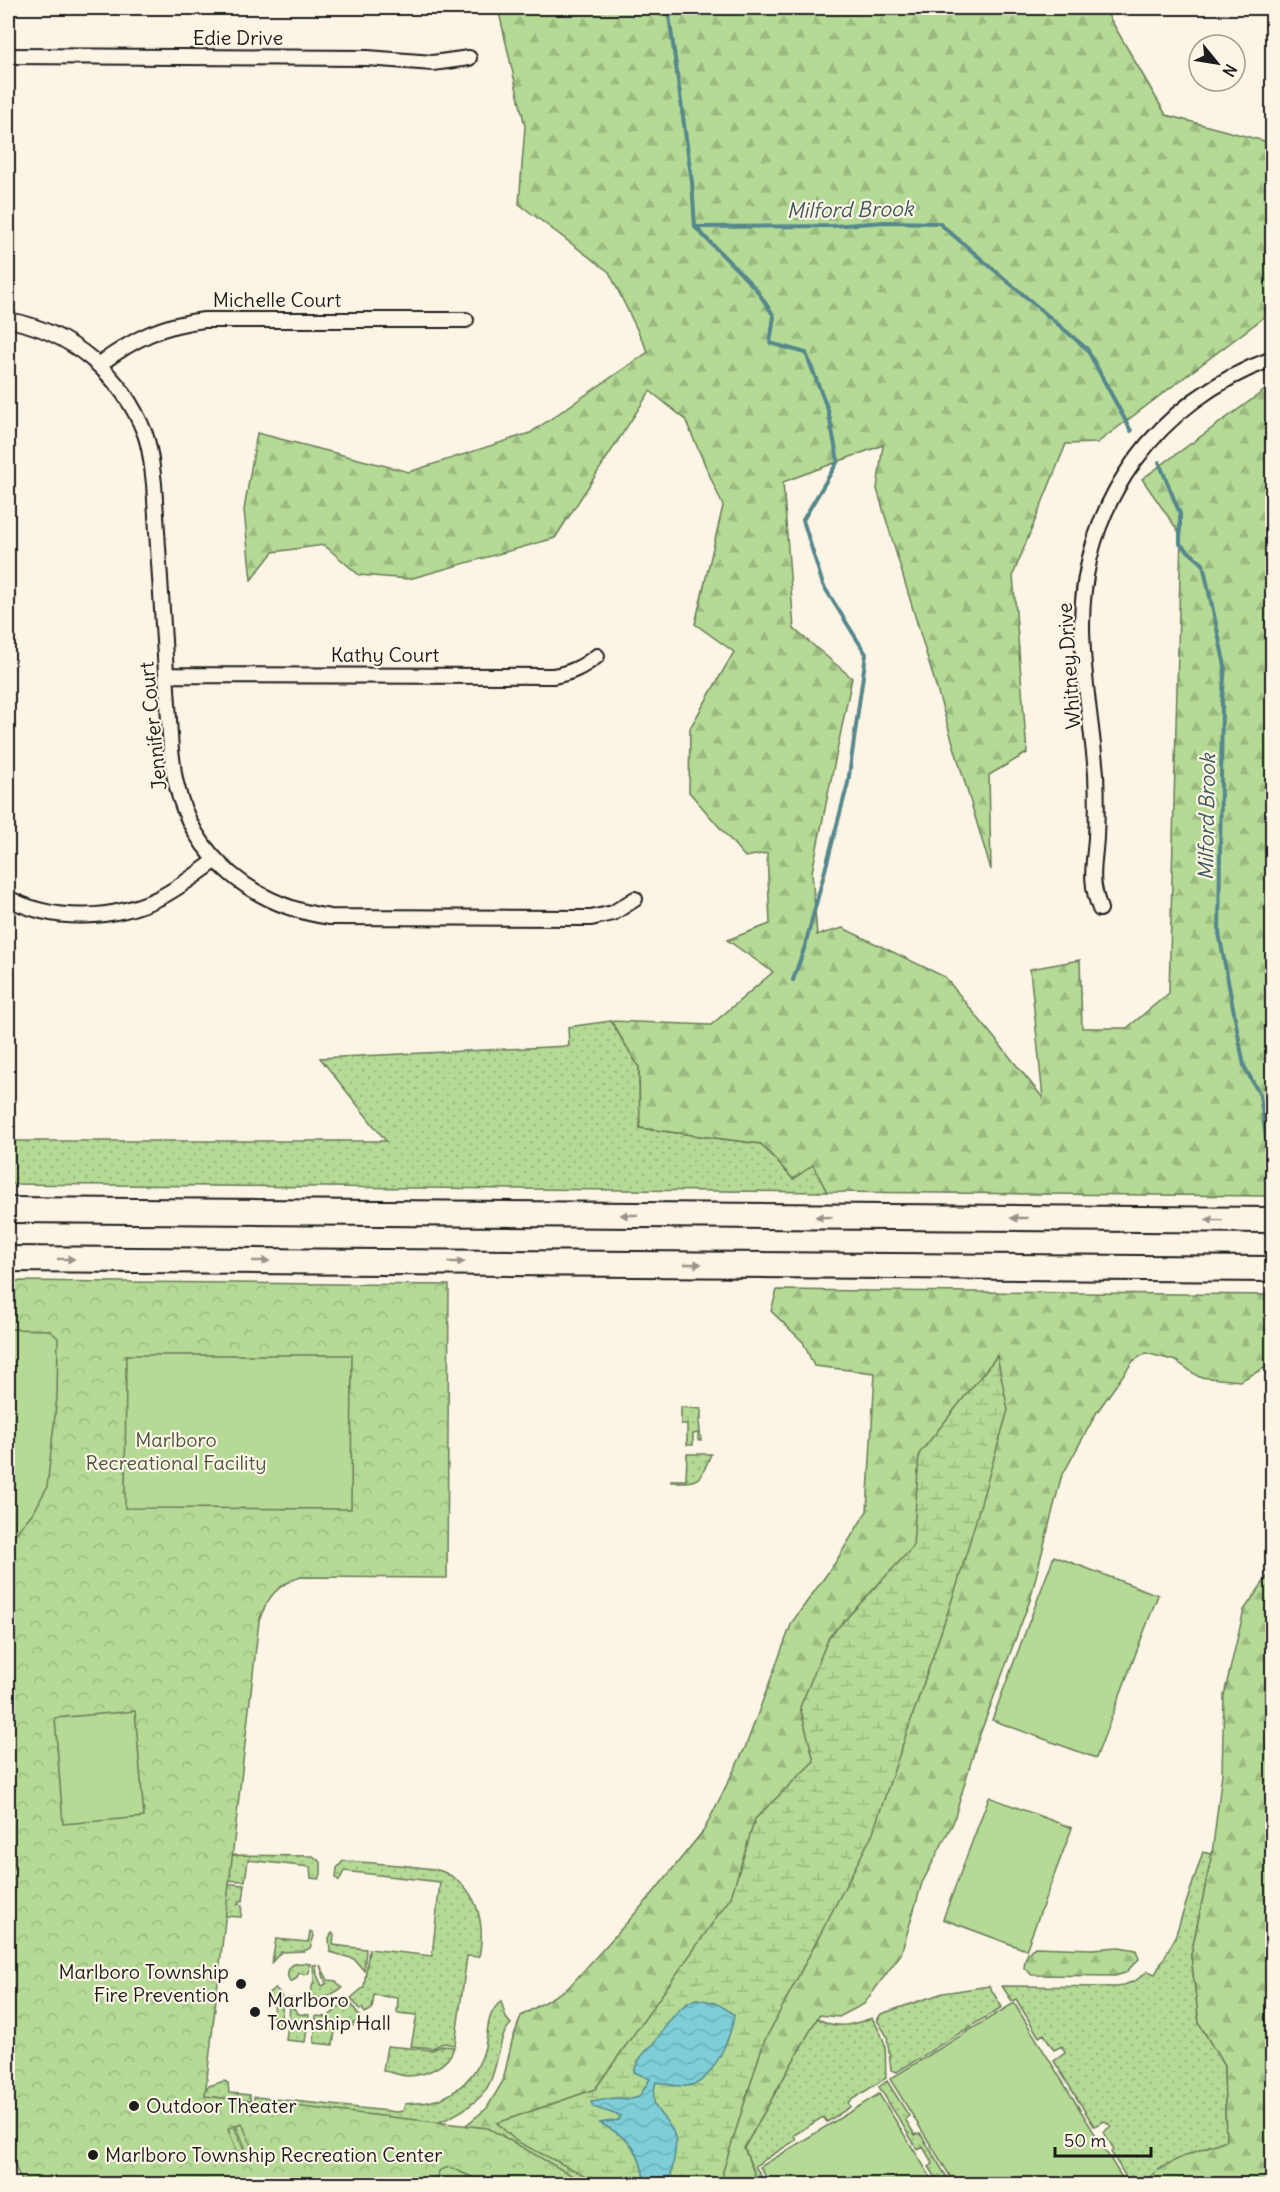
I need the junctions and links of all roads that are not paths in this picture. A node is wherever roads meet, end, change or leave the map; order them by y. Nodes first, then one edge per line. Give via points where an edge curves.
1 (8, 56) edge
2 (469, 58) dead end
3 (8, 320) edge
4 (466, 320) dead end
5 (1272, 359) edge
6 (100, 364) junction
7 (597, 656) dead end
8 (167, 675) junction
9 (215, 861) junction
10 (8, 898) edge
11 (635, 899) dead end
12 (1100, 909) dead end
13 (8, 1210) edge
14 (1272, 1220) edge
15 (8, 1259) edge
16 (1272, 1269) edge

1 - 2 street, Edie Drive via 367,58 433,63
3 - 6 street, Jennifer Court via 50,332
4 - 6 street, Michelle Court via 186,322 135,340
5 - 12 street, Whitney Drive via 1227,378 1196,398 1152,437 1117,488 1092,544 1082,625 1098,798 1092,890
6 - 8 street, Jennifer Court via 136,413 150,453
7 - 8 street, Kathy Court via 582,667 553,676
8 - 9 street, Jennifer Court via 176,782 188,817
9 - 10 street via 161,897 116,912 64,914
9 - 11 street, Jennifer Court via 270,900 297,911 330,917 591,918 613,913
14 -> 13 highway
15 -> 16 highway

